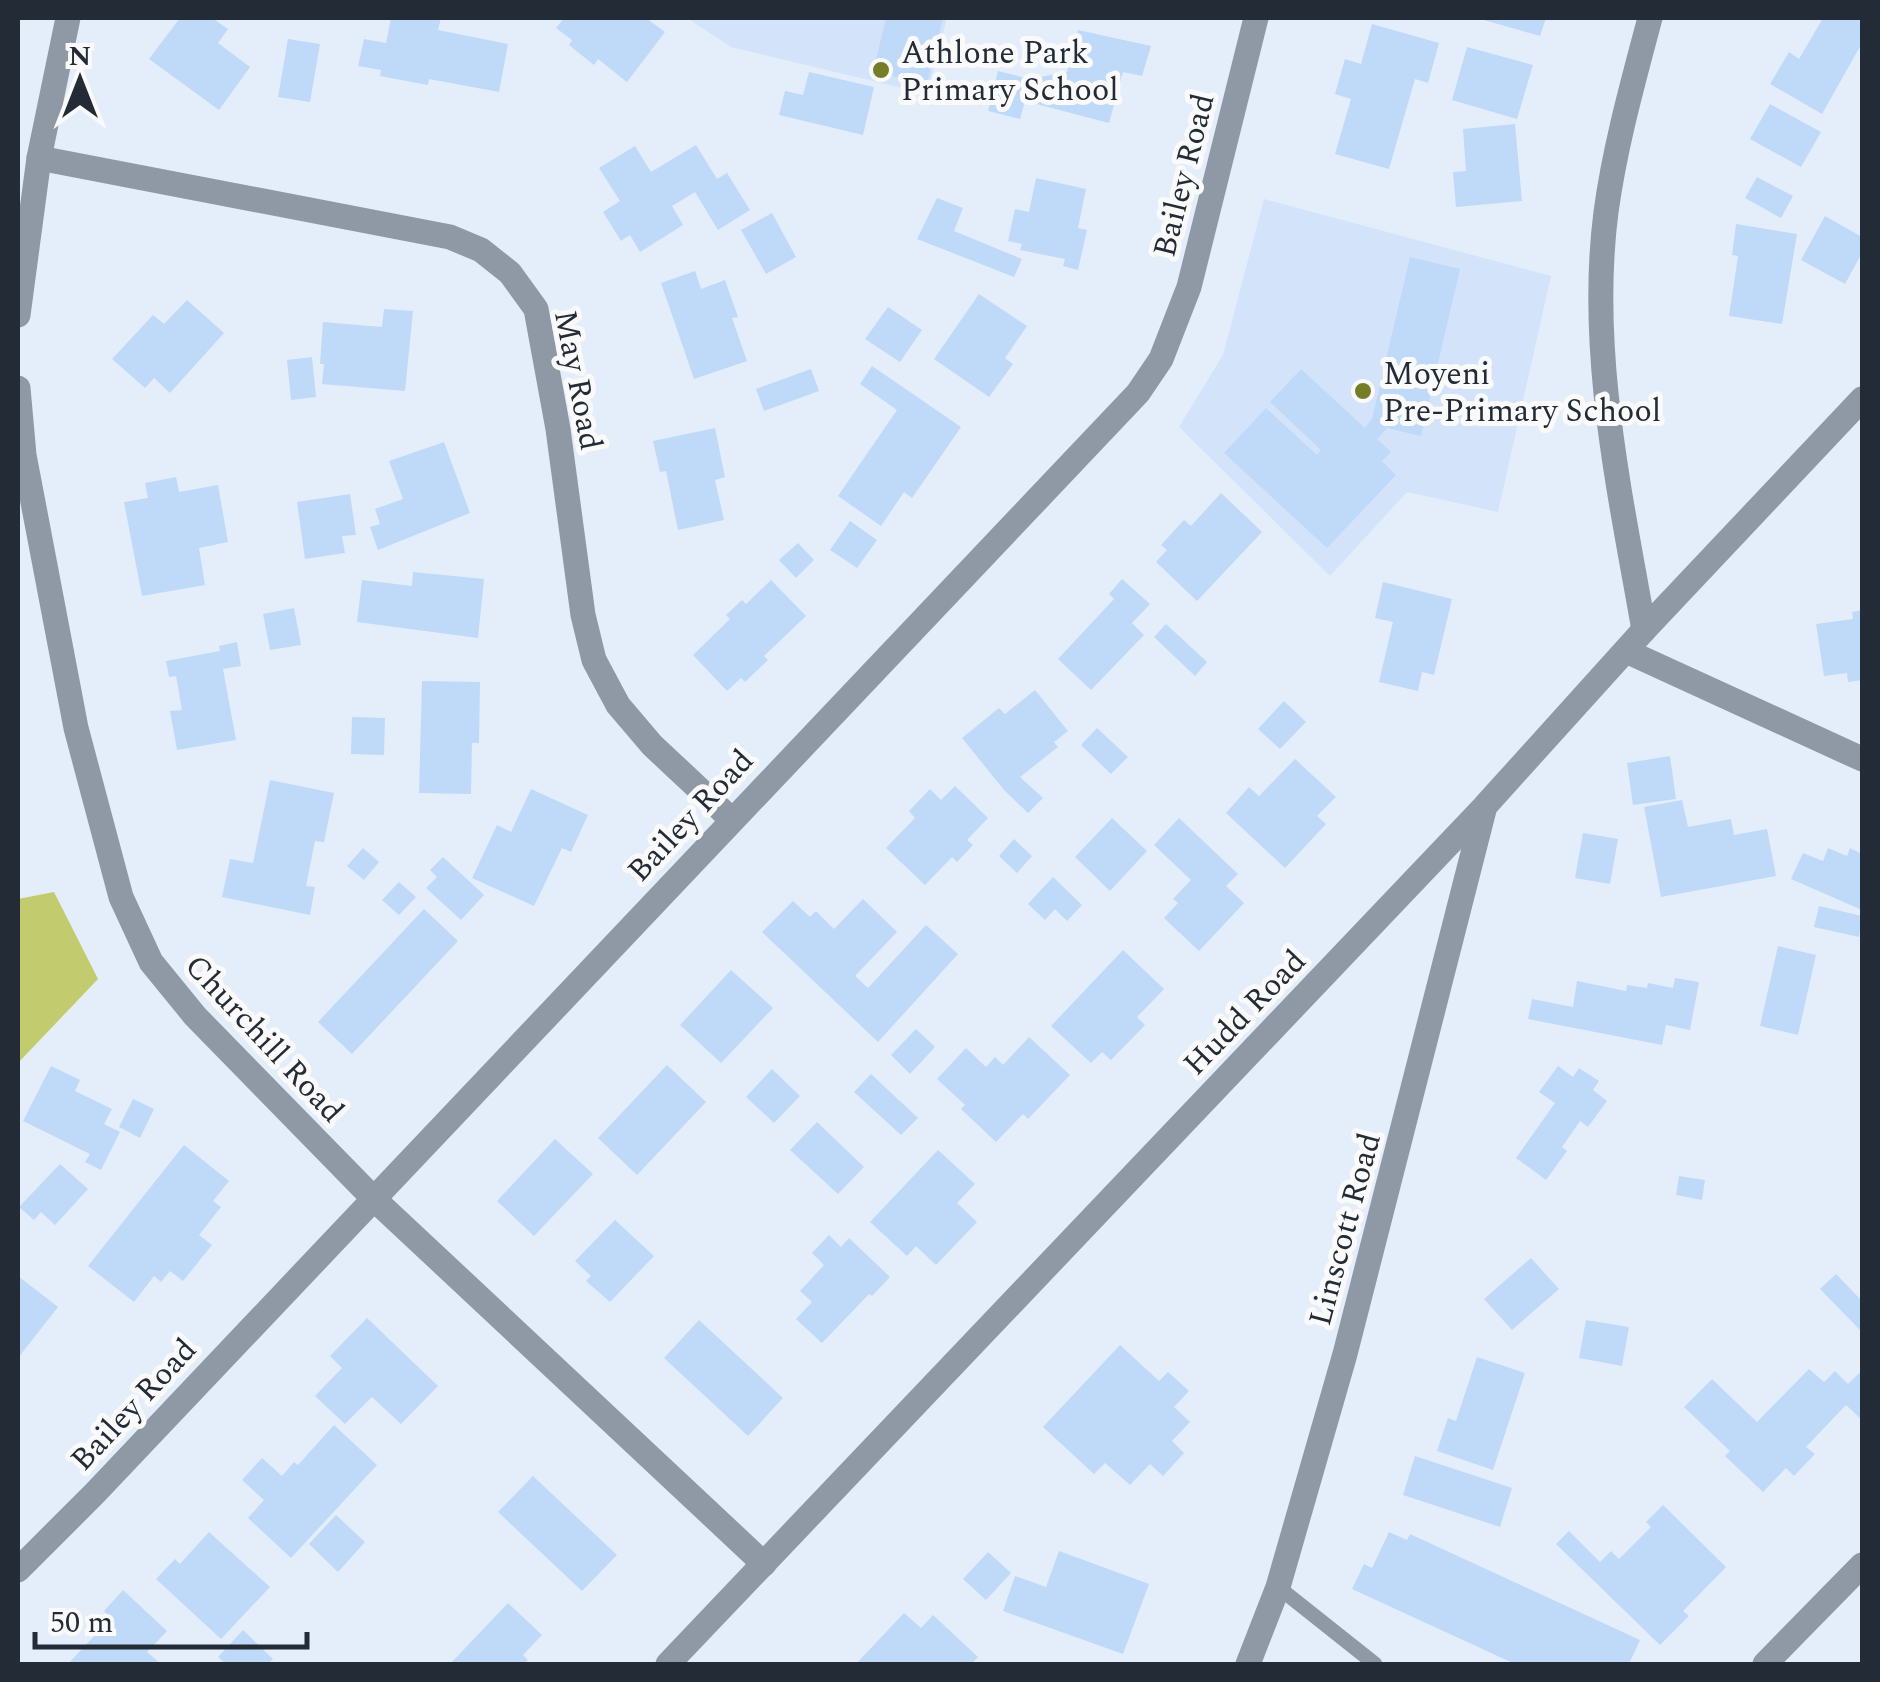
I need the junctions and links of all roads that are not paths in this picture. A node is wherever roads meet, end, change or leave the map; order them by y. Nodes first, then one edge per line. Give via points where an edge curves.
1 (68, 18) edge
2 (1256, 18) edge
3 (1650, 18) edge
4 (39, 158) junction
5 (18, 315) edge
6 (18, 388) edge
7 (1862, 399) edge
8 (1644, 630) junction
9 (1626, 651) junction
10 (1862, 759) edge
11 (1485, 806) junction
12 (732, 819) junction
13 (372, 1197) junction
14 (764, 1564) junction
15 (1862, 1564) edge
16 (18, 1570) edge
17 (1278, 1587) junction
18 (668, 1664) edge
19 (1248, 1664) edge
20 (1375, 1664) edge
21 (1765, 1664) edge

1 - 4 street
2 - 12 street, Bailey Road via 1189,287 1161,359 1138,393
3 - 8 street via 1619,134 1602,293 1615,461
4 - 5 street
4 - 12 street, May Road via 450,237 482,250 510,273 536,309 594,660 618,705
6 - 13 street, Churchill Road via 24,456 76,728 120,897 151,962 194,1016
7 - 8 street, Hudd Road
8 - 9 street, Hudd Road
9 - 10 street
9 - 11 street, Hudd Road
11 - 14 street, Hudd Road
11 - 17 street, Linscott Road
12 - 13 street, Bailey Road
13 - 14 street, Churchill Road
13 - 16 street, Bailey Road
14 - 18 street, Hudd Road
15 - 21 street
17 - 19 street, Linscott Road
17 - 20 lane

